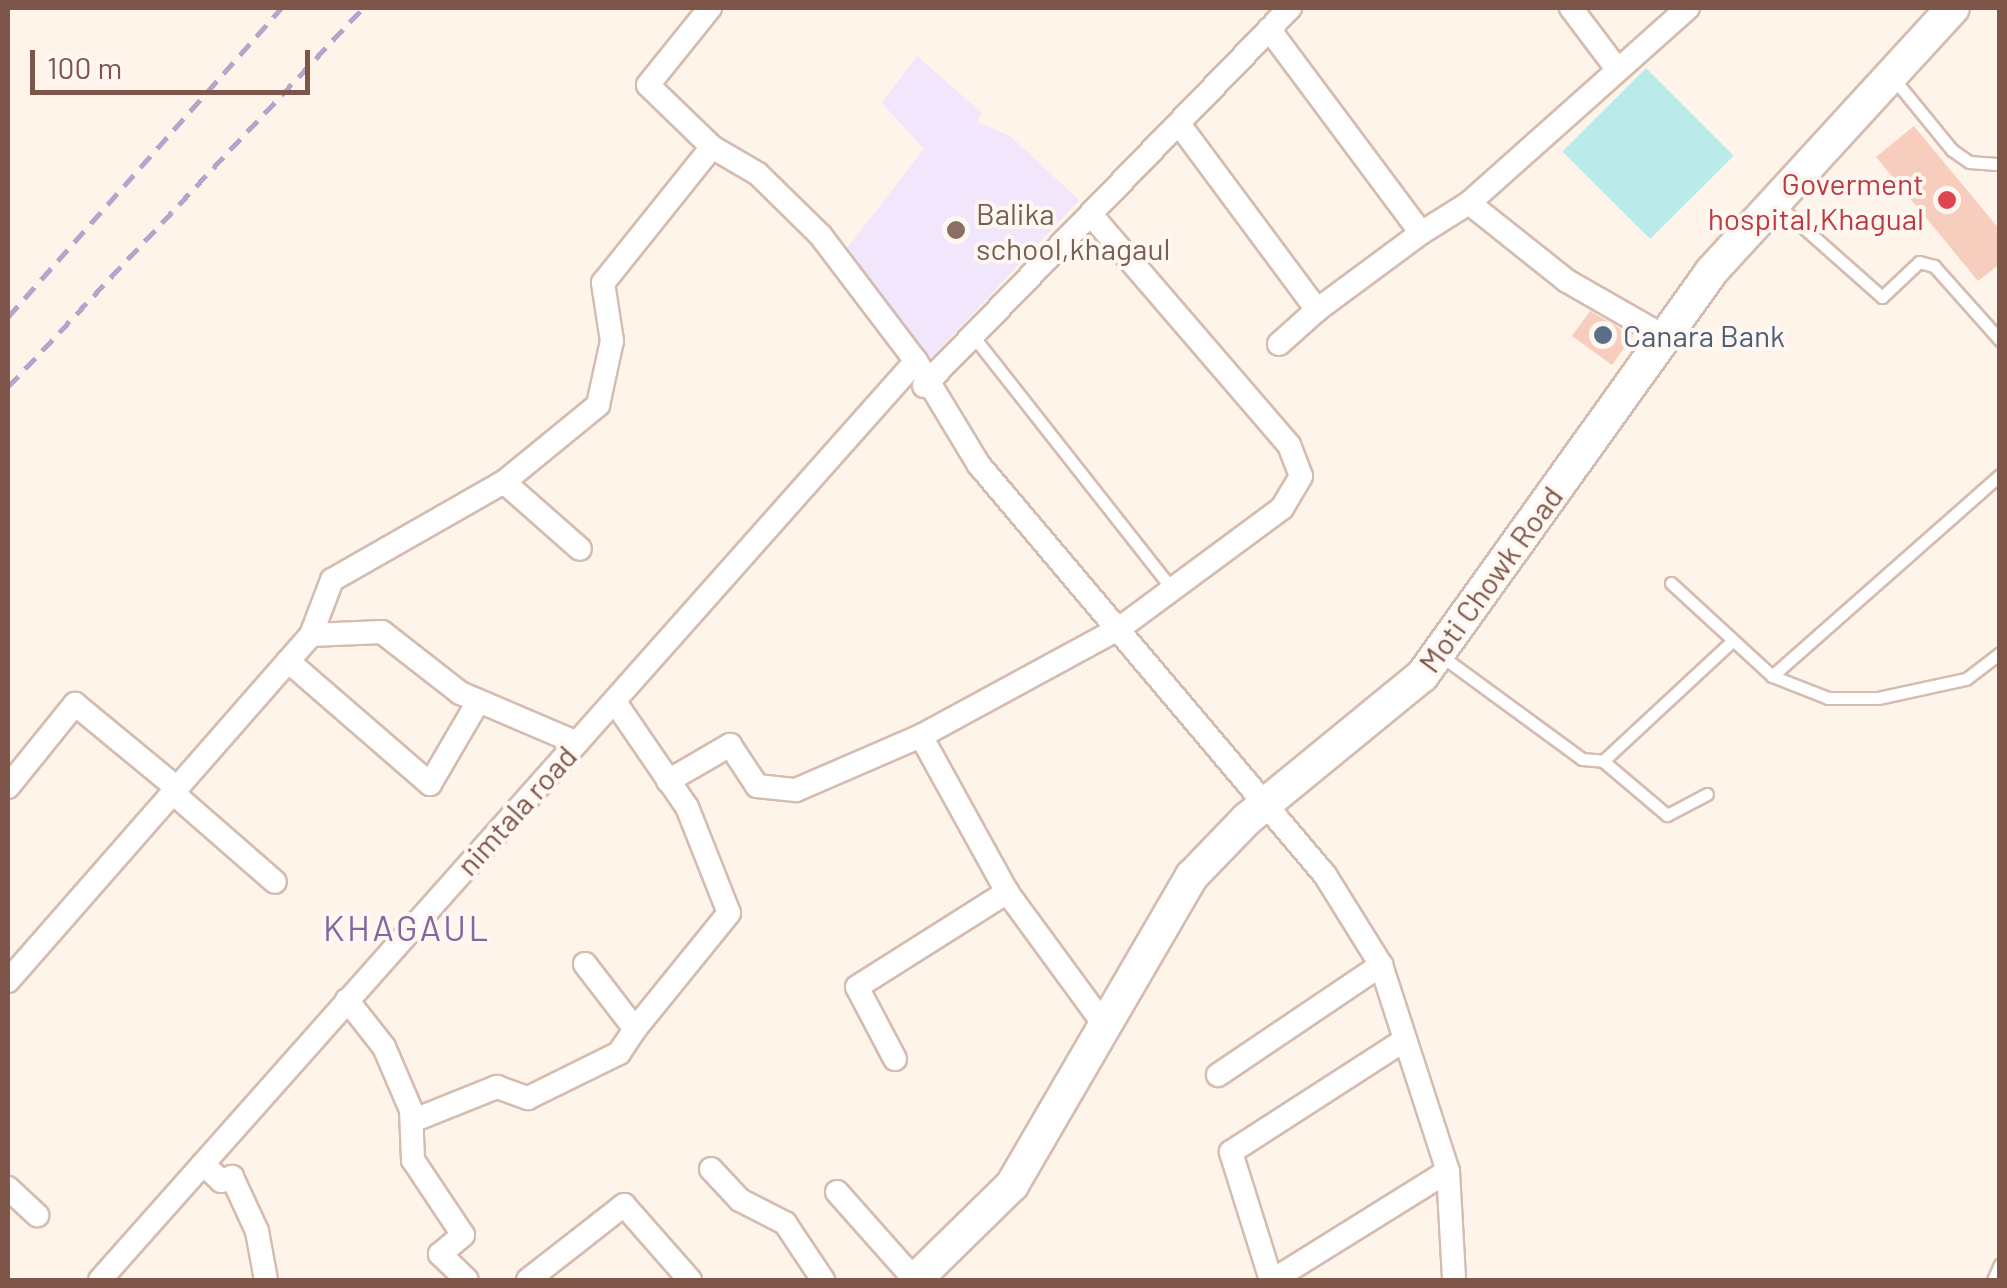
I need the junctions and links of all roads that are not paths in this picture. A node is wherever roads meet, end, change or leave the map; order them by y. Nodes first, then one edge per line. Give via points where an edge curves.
1 (710, 8) edge
2 (1290, 8) edge
3 (1571, 8) edge
4 (1688, 8) edge
5 (1953, 8) edge
6 (1269, 29) junction
7 (1617, 69) junction
8 (1891, 76) junction
9 (1180, 124) junction
10 (712, 147) junction
11 (2000, 164) edge
12 (1469, 203) junction
13 (1778, 205) junction
14 (1091, 215) junction
15 (1421, 233) junction
16 (1317, 310) junction
17 (973, 336) junction
18 (1663, 336) junction
19 (2000, 340) edge
20 (1279, 344) dead end
21 (916, 361) junction
22 (924, 386) junction
23 (2000, 476) edge
24 (504, 482) junction
25 (580, 548) dead end
26 (1671, 583) dead end
27 (1173, 590) junction
28 (1120, 628) junction
29 (311, 635) junction
30 (1730, 643) junction
31 (2000, 653) edge
32 (1439, 654) junction
33 (288, 661) junction
34 (1772, 676) junction
35 (478, 702) junction
36 (614, 702) junction
37 (921, 736) junction
38 (577, 743) junction
39 (1602, 761) junction
40 (668, 781) junction
41 (8, 788) edge
42 (175, 790) junction
43 (1707, 794) dead end
44 (1260, 808) junction
45 (275, 882) dead end
46 (1007, 892) junction
47 (585, 964) dead end
48 (1381, 966) junction
49 (8, 980) edge
50 (346, 1000) junction
51 (1103, 1024) junction
52 (635, 1029) junction
53 (1406, 1040) junction
54 (895, 1059) dead end
55 (1218, 1075) dead end
56 (412, 1121) junction
57 (202, 1164) junction
58 (710, 1168) dead end
59 (1448, 1171) junction
60 (8, 1188) edge
61 (837, 1192) dead end
62 (37, 1215) dead end
63 (2000, 1264) edge
64 (452, 1277) edge
65 (100, 1280) edge
66 (266, 1280) edge
67 (528, 1280) edge
68 (690, 1280) edge
69 (823, 1280) edge
70 (915, 1280) edge
71 (1272, 1280) edge
72 (1454, 1280) edge
73 (1992, 1280) edge

1 - 10 street via 648,85
2 - 6 street
3 - 7 street
4 - 7 street
5 - 8 street, Moti Chowk Road
6 - 9 street
6 - 15 street
7 - 12 street
8 - 11 lane via 1952,150 1969,162
8 - 13 street, Moti Chowk Road
9 - 14 street
9 - 16 street
10 - 21 street via 758,174 821,236
10 - 24 street via 603,284 612,341 598,405
12 - 15 street
12 - 18 street via 1567,281
13 - 18 street, Moti Chowk Road
13 - 19 lane via 1882,297 1919,262 1934,266
14 - 17 street
14 - 27 street via 1299,462 1282,508
15 - 16 street
16 - 20 street
17 - 22 street
17 - 27 lane
18 - 32 street, Moti Chowk Road
21 - 22 street
21 - 36 street, nimtala road
22 - 28 street
23 - 34 lane
24 - 25 street
24 - 29 street via 332,580
26 - 30 lane
27 - 28 street
28 - 37 street
28 - 44 street
29 - 33 street
29 - 35 street via 382,632
30 - 34 lane
30 - 39 lane
31 - 34 lane via 1966,679 1878,698 1828,698
32 - 39 lane via 1582,760
32 - 44 street, Moti Chowk Road
33 - 35 street via 430,784
33 - 42 street
35 - 38 street
36 - 38 street, nimtala road
36 - 40 street
37 - 40 street via 796,790 757,786 730,745
37 - 46 street
38 - 50 street, nimtala road
39 - 43 lane via 1667,816
40 - 52 street via 729,913
41 - 42 street via 75,704
42 - 45 street
42 - 49 street
44 - 48 street via 1325,875
44 - 51 street, Moti Chowk Road via 1192,876
46 - 51 street
46 - 54 street via 857,987
47 - 52 street
48 - 53 street
48 - 55 street
50 - 56 street via 384,1048
50 - 57 street, nimtala road
51 - 70 street, Moti Chowk Road via 1012,1185
52 - 56 street via 619,1053 528,1098 497,1088
53 - 59 street
53 - 71 street via 1231,1152
56 - 64 street via 412,1160 464,1235 440,1254
57 - 65 street, nimtala road
57 - 66 street via 221,1181 232,1177 257,1231
58 - 69 street via 740,1200 785,1223
59 - 71 street
59 - 72 street
60 - 62 street
61 - 70 street
63 - 73 lane
67 - 68 street via 624,1205

